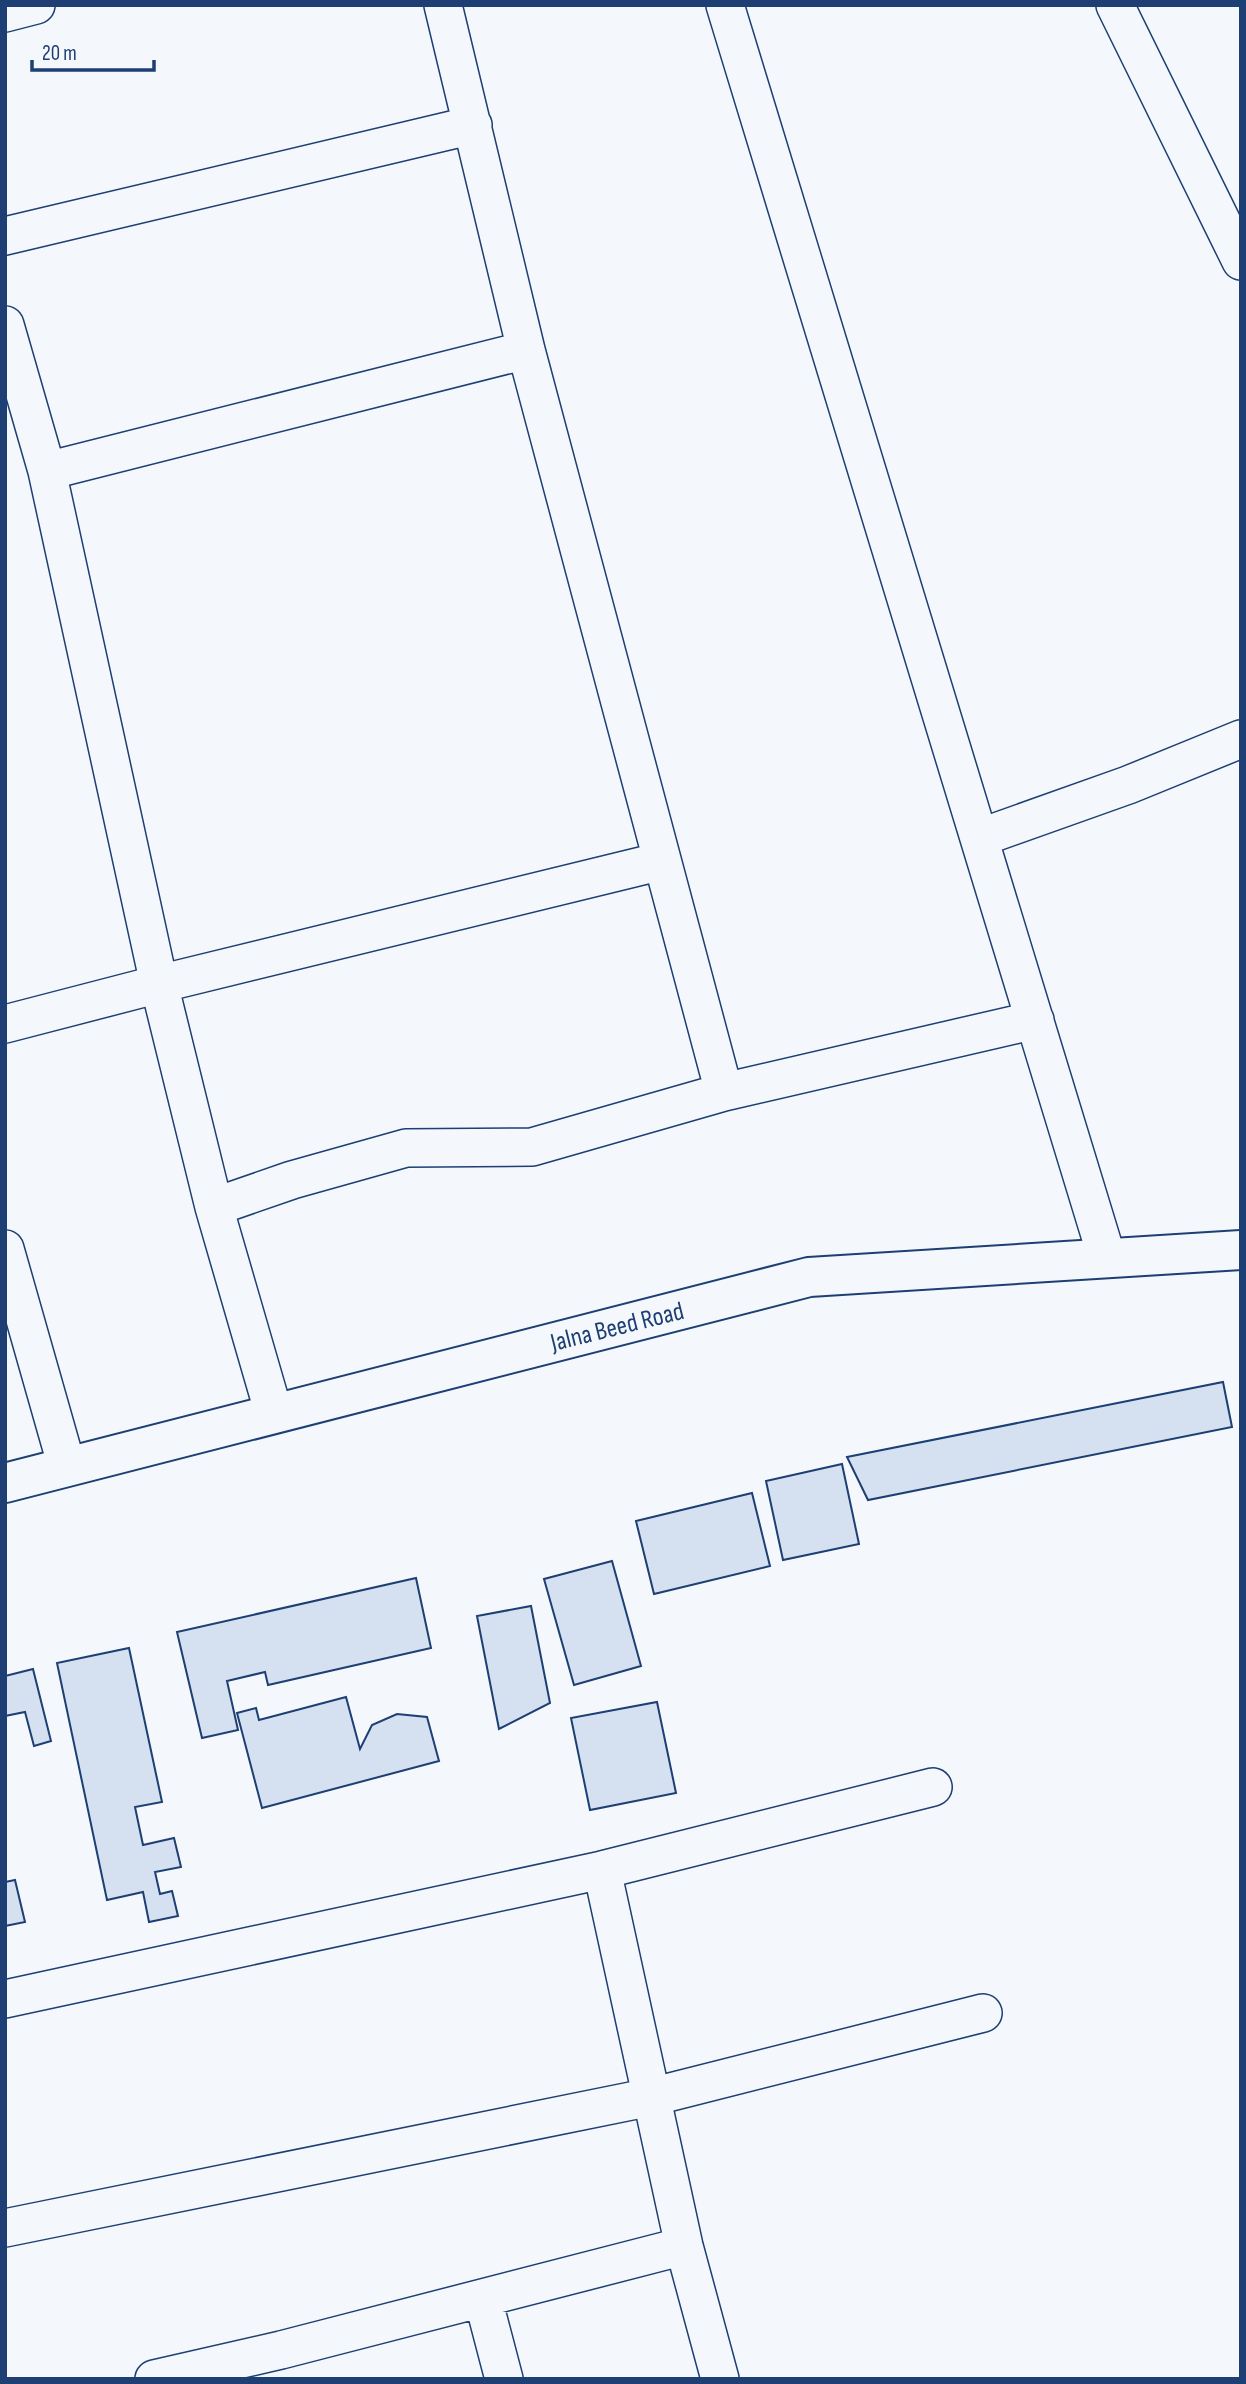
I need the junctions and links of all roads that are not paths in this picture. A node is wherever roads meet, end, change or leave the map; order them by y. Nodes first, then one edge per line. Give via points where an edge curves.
1 (36, 5) edge
2 (443, 5) edge
3 (725, 5) edge
4 (1115, 5) edge
5 (5, 13) edge
6 (473, 125) junction
7 (5, 236) edge
8 (1241, 261) edge
9 (5, 325) edge
10 (526, 350) junction
11 (47, 471) junction
12 (1241, 739) edge
13 (979, 838) junction
14 (662, 861) junction
15 (159, 984) junction
16 (1035, 1020) junction
17 (5, 1024) edge
18 (724, 1093) junction
19 (214, 1207) junction
20 (1241, 1250) edge
21 (1107, 1258) junction
22 (7, 1260) edge
23 (274, 1414) junction
24 (67, 1467) junction
25 (5, 1483) edge
26 (933, 1787) dead end
27 (602, 1870) junction
28 (5, 1999) edge
29 (983, 2013) dead end
30 (651, 2097) junction
31 (5, 2228) edge
32 (684, 2246) junction
33 (483, 2299) junction
34 (154, 2379) edge
35 (503, 2379) edge
36 (720, 2379) edge

1 - 5 street
2 - 6 street
3 - 13 street
4 - 8 street
6 - 7 street
6 - 10 street
9 - 11 street
10 - 11 street
10 - 14 street
11 - 15 street
12 - 13 street
13 - 16 street
14 - 15 street
14 - 18 street
15 - 17 street
15 - 19 street
16 - 18 street
16 - 21 street
18 - 19 street via 533,1147 406,1148
19 - 23 street
20 - 21 main road, Jalna Beed Road
21 - 23 main road, Jalna Beed Road via 809,1277
22 - 24 street
23 - 24 main road, Jalna Beed Road
24 - 25 main road, Jalna Beed Road
26 - 27 street
27 - 28 street
27 - 30 street
29 - 30 street
30 - 31 street
30 - 32 street
32 - 33 street
32 - 36 street
33 - 34 street
33 - 35 street

